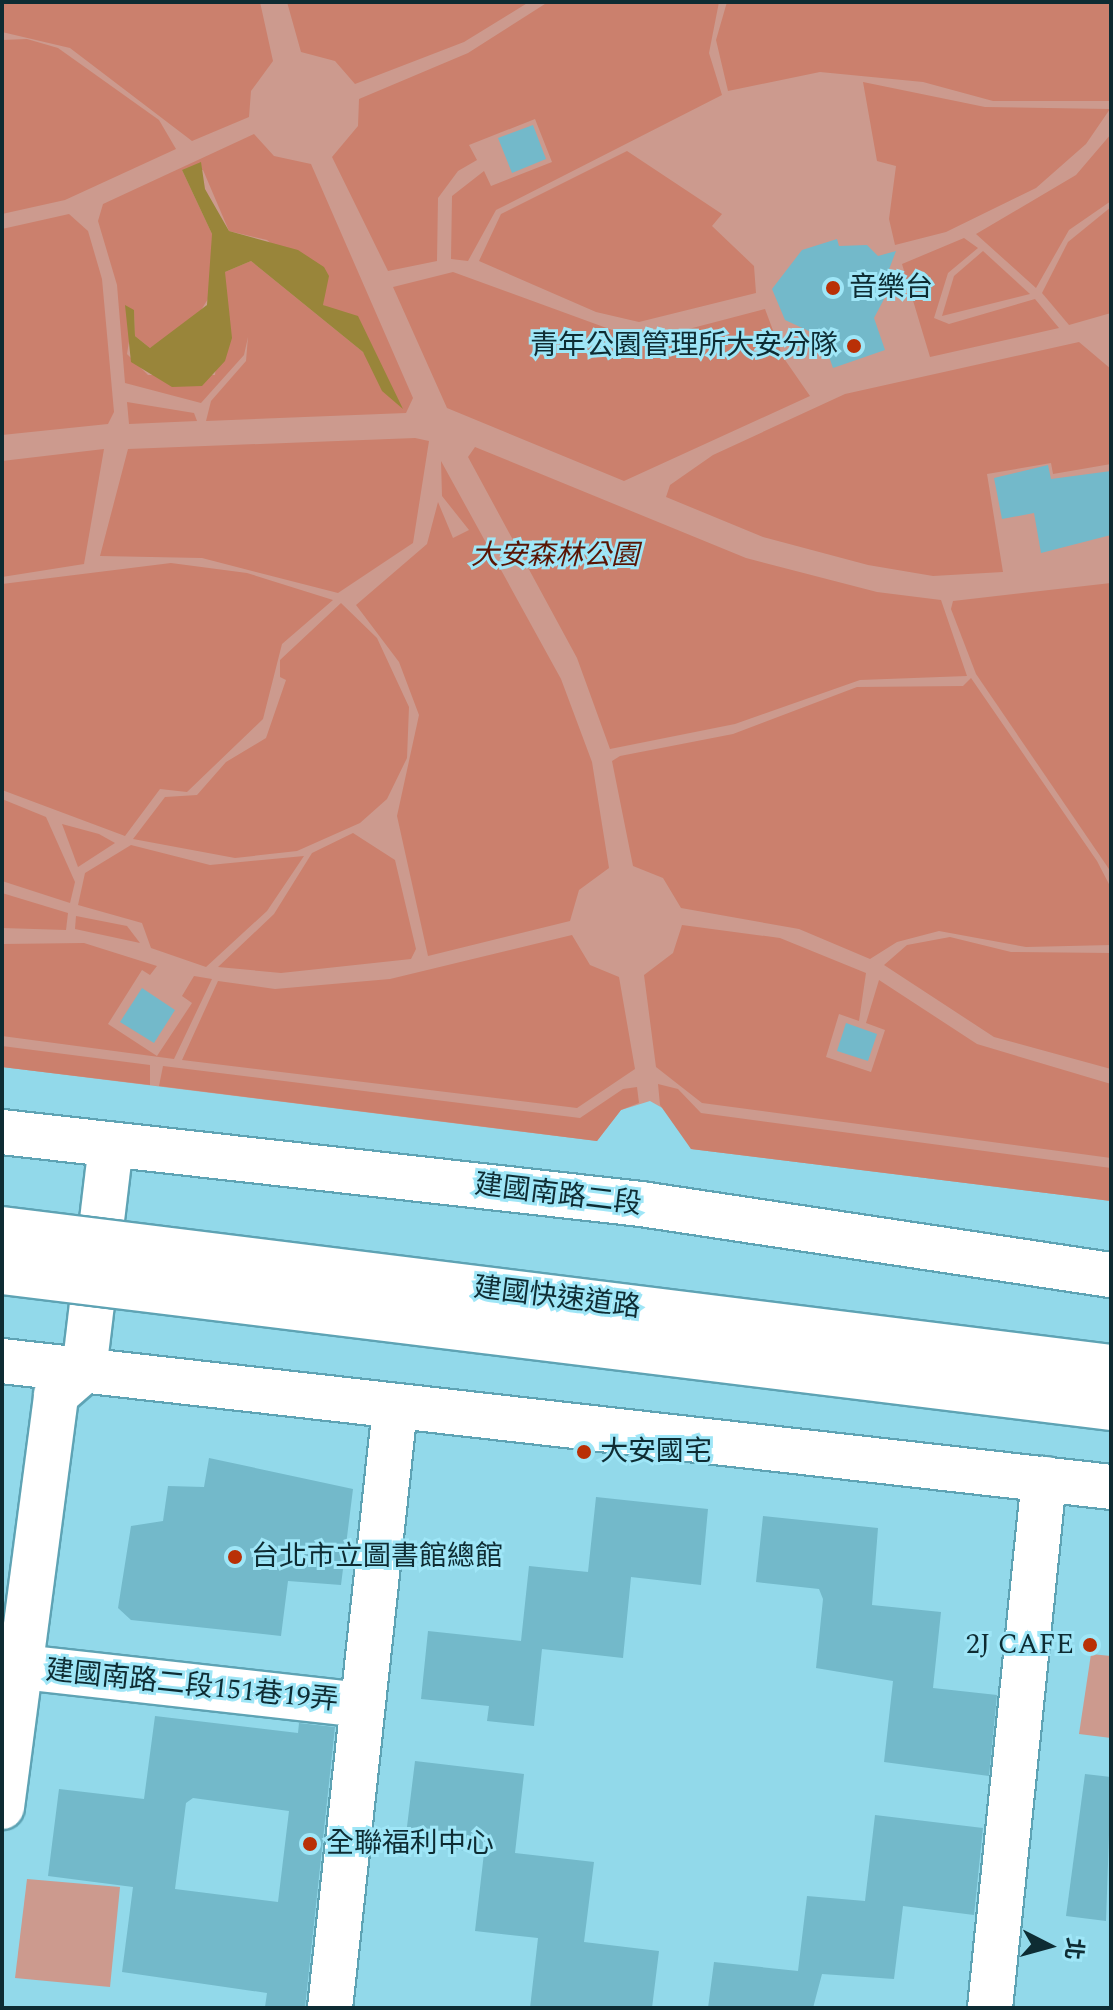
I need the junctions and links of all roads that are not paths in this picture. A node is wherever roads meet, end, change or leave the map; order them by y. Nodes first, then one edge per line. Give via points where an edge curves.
1 (2, 1132) edge
2 (111, 1145) junction
3 (2, 1201) edge
4 (2, 1229) edge
5 (2, 1272) edge
6 (1111, 1275) edge
7 (442, 1283) junction
8 (2, 1361) edge
9 (1111, 1367) edge
10 (84, 1371) junction
11 (395, 1408) junction
12 (1111, 1408) edge
13 (1044, 1479) junction
14 (1111, 1487) edge
15 (17, 1597) edge
16 (23, 1667) junction
17 (361, 1705) junction
18 (2, 1807) edge
19 (330, 2008) edge
20 (990, 2008) edge

1 - 2 main road, 建國南路二段
2 - 6 main road, 建國南路二段 via 641,1204
2 - 10 main road
3 - 7 main road, bridge via 214,1227
4 - 7 main road, 建國快速道路, bridge
5 - 12 main road, 建國快速道路, bridge
7 - 9 main road, 建國快速道路, bridge
8 - 10 main road
10 - 11 main road
10 - 15 main road via 56,1395
11 - 13 main road
11 - 17 main road
13 - 14 main road
13 - 20 main road
15 - 16 main road
16 - 17 main road, 建國南路二段151巷19弄
16 - 18 main road
17 - 19 main road

